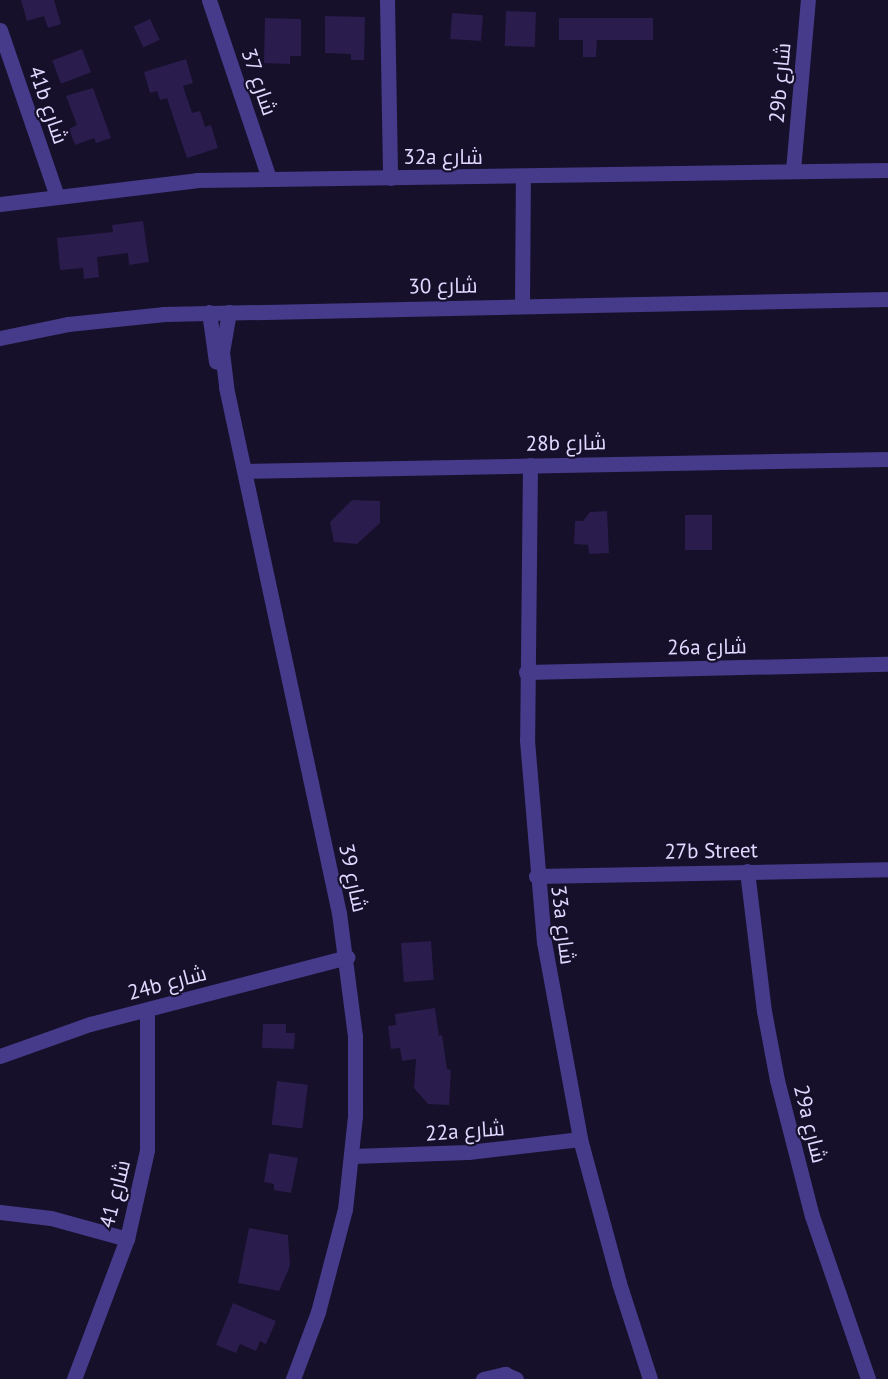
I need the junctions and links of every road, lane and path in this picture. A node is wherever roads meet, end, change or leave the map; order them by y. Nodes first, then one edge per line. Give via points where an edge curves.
1 (209, 0) edge
2 (387, 0) edge
3 (808, 0) edge
4 (0, 30) edge
5 (793, 170) junction
6 (888, 170) edge
7 (523, 177) junction
8 (269, 178) junction
9 (390, 178) junction
10 (56, 194) junction
11 (0, 204) edge
12 (888, 299) edge
13 (522, 306) junction
14 (208, 312) junction
15 (229, 312) junction
16 (0, 338) edge
17 (226, 387) junction
18 (888, 459) edge
19 (530, 465) junction
20 (245, 471) junction
21 (888, 664) edge
22 (526, 672) junction
23 (888, 869) edge
24 (747, 871) junction
25 (536, 876) junction
26 (347, 957) junction
27 (147, 1010) junction
28 (0, 1056) edge
29 (580, 1139) junction
30 (352, 1156) junction
31 (0, 1212) edge
32 (126, 1239) junction
33 (74, 1379) edge
34 (293, 1379) edge
35 (483, 1379) edge
36 (516, 1379) edge
37 (650, 1379) edge
38 (868, 1379) edge

1 - 8 street, شارع 37
2 - 9 street
3 - 5 street, 29b شارع
4 - 10 street, 41b شارع
5 - 6 street, 32a شارع
5 - 7 street, 32a شارع
7 - 9 street, 32a شارع
7 - 13 street
8 - 9 street, 32a شارع
8 - 10 street, 32a شارع via 174,182
10 - 11 street, 32a شارع
12 - 13 street, شارع 30
13 - 15 street, شارع 30
14 - 15 street, شارع 30
14 - 16 street, شارع 30 via 116,318
14 - 17 street, شارع 39 via 215,358
15 - 17 street, شارع 39 via 222,352
17 - 20 street, شارع 39
18 - 19 street, 28b شارع
19 - 20 street, 28b شارع
19 - 22 street, 33a شارع
20 - 26 street, شارع 39
21 - 22 street, 26a شارع
22 - 25 street, 33a شارع
23 - 24 street, 27b Street
24 - 25 street, 27b Street
24 - 38 street, 29a شارع via 764,1011 788,1125 812,1216
25 - 29 street, 33a شارع via 554,1008
26 - 27 street, 24b شارع
26 - 30 street, شارع 39 via 356,1076
27 - 28 street, 24b شارع
27 - 32 street, شارع 41 via 147,1150
29 - 30 street, 22a شارع via 468,1152
29 - 37 street, 33a شارع
30 - 34 street, شارع 39 via 333,1261
31 - 32 street via 51,1218
32 - 33 street, شارع 41
35 - 36 street via 506,1374

